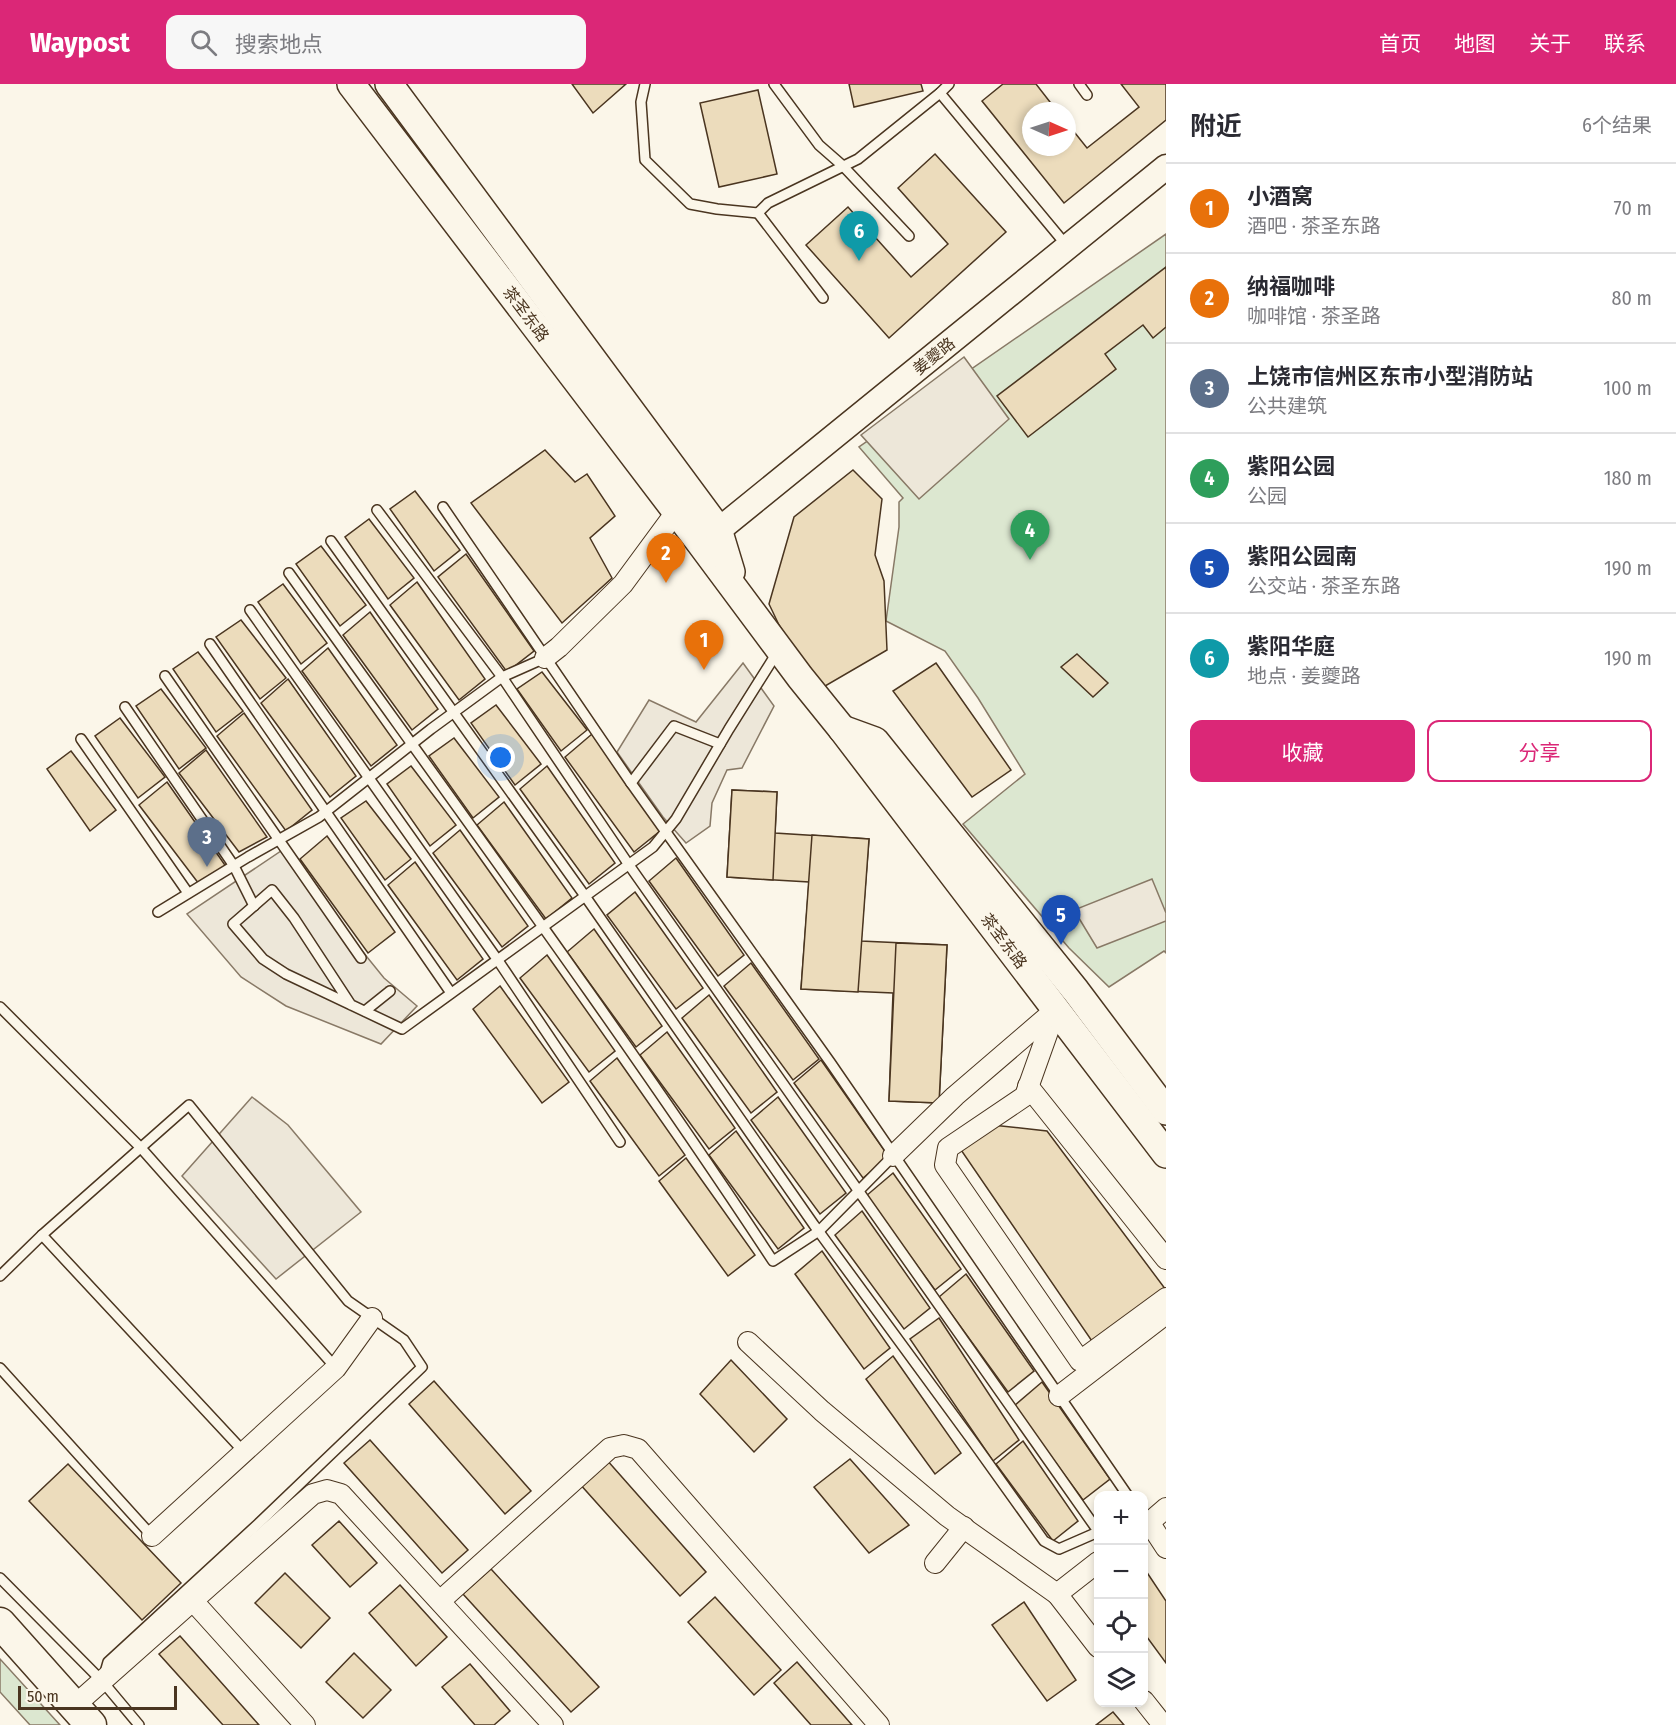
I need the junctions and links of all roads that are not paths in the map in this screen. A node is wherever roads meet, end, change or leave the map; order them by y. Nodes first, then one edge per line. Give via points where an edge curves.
1 (351, 84) edge
2 (389, 84) edge
3 (645, 84) edge
4 (774, 84) edge
5 (948, 84) edge
6 (1079, 84) edge
7 (940, 93) junction
8 (1087, 95) dead end
9 (843, 166) junction
10 (1166, 167) edge
11 (758, 213) junction
12 (909, 236) dead end
13 (1068, 247) junction
14 (823, 297) dead end
15 (443, 507) dead end
16 (377, 510) dead end
17 (676, 512) junction
18 (709, 537) junction
19 (331, 541) dead end
20 (289, 573) dead end
21 (250, 610) dead end
22 (210, 644) dead end
23 (779, 649) junction
24 (545, 658) junction
25 (165, 676) dead end
26 (502, 677) junction
27 (125, 707) dead end
28 (454, 712) junction
29 (842, 729) junction
30 (81, 739) dead end
31 (411, 744) junction
32 (720, 744) junction
33 (370, 777) junction
34 (631, 783) junction
35 (327, 811) junction
36 (666, 832) junction
37 (279, 839) junction
38 (629, 865) junction
39 (234, 866) junction
40 (188, 893) junction
41 (585, 896) junction
42 (254, 906) junction
43 (158, 912) dead end
44 (542, 927) junction
45 (361, 958) dead end
46 (497, 959) junction
47 (390, 991) dead end
48 (1076, 991) junction
49 (451, 993) junction
50 (351, 1005) junction
51 (0, 1007) edge
52 (1056, 1009) junction
53 (365, 1011) junction
54 (1028, 1086) junction
55 (1166, 1111) edge
56 (620, 1142) dead end
57 (141, 1148) junction
58 (1166, 1154) edge
59 (893, 1156) junction
60 (858, 1192) junction
61 (819, 1232) junction
62 (42, 1235) junction
63 (1166, 1259) edge
64 (0, 1276) edge
65 (1166, 1298) edge
66 (1166, 1314) edge
67 (372, 1318) junction
68 (748, 1342) dead end
69 (0, 1368) edge
70 (336, 1368) junction
71 (1059, 1396) junction
72 (244, 1452) junction
73 (1125, 1491) edge
74 (1166, 1508) edge
75 (1148, 1523) edge
76 (1094, 1525) edge
77 (964, 1527) junction
78 (1148, 1527) edge
79 (1094, 1533) edge
80 (152, 1536) joint
81 (1166, 1548) edge
82 (935, 1563) dead end
83 (1094, 1565) edge
84 (0, 1578) edge
85 (1057, 1593) junction
86 (193, 1601) junction
87 (440, 1601) junction
88 (0, 1623) edge
89 (1094, 1642) edge
90 (103, 1682) junction
91 (1148, 1707) edge
92 (82, 1716) edge
93 (140, 1725) edge
94 (305, 1725) edge
95 (553, 1725) edge
96 (879, 1725) edge
97 (1162, 1725) edge

1 - 17 main road, 茶圣东路
2 - 18 main road, 茶圣东路
3 - 11 lane via 641,102 645,160 690,204
4 - 9 lane via 819,145
5 - 7 lane
6 - 8 lane
7 - 9 lane via 858,159
7 - 13 lane
9 - 11 lane via 768,203
9 - 12 lane
10 - 13 street, 姜夔路
11 - 14 lane
13 - 18 street, 姜夔路
15 - 24 lane
16 - 26 lane
17 - 18 main road, 茶圣东路
17 - 24 street via 623,584
18 - 23 main road, 茶圣东路 via 738,594
19 - 28 lane
20 - 31 lane
21 - 33 lane
22 - 35 lane
23 - 29 main road, 茶圣东路
23 - 32 lane
24 - 26 lane
24 - 34 lane
25 - 37 lane
26 - 28 lane
26 - 38 lane
27 - 39 lane
28 - 31 lane
28 - 41 lane
29 - 48 main road, 茶圣东路 via 875,741
29 - 52 main road, 茶圣东路
30 - 40 lane
31 - 33 lane
31 - 44 lane
32 - 34 lane via 674,726
32 - 36 lane
33 - 35 lane
33 - 46 lane
34 - 36 lane
35 - 37 lane
35 - 49 lane
36 - 38 lane via 653,848
36 - 59 lane
37 - 39 lane
37 - 45 lane
38 - 41 lane
38 - 60 lane
39 - 40 lane
39 - 42 lane
40 - 43 lane
41 - 44 lane
41 - 61 lane
42 - 50 lane via 272,890
42 - 50 lane via 233,924 262,959
44 - 46 lane
44 - 61 lane via 773,1261
46 - 49 lane
46 - 56 lane
47 - 53 lane
48 - 52 street
48 - 55 main road, 茶圣东路
49 - 53 lane via 402,1029
50 - 53 lane
51 - 57 lane
52 - 54 street
52 - 58 main road, 茶圣东路
52 - 59 street via 955,1096
54 - 63 street
54 - 65 street via 1025,1096 948,1148 945,1165 1080,1360
57 - 62 lane
57 - 67 lane via 189,1105 348,1301
57 - 70 lane
59 - 60 lane
59 - 71 lane
60 - 61 lane
60 - 76 lane
61 - 79 lane via 1044,1542 1059,1549
62 - 64 lane
62 - 72 lane
66 - 71 street
67 - 70 street
67 - 90 lane via 404,1340 422,1367 108,1662
68 - 77 street via 822,1411
69 - 80 lane
70 - 72 street
71 - 73 lane
72 - 80 street
74 - 75 street
77 - 82 street
77 - 85 street
78 - 81 street
83 - 85 street
84 - 90 lane
85 - 89 street
86 - 87 street via 313,1494 327,1490 341,1494
86 - 90 street
86 - 94 street
87 - 95 street
87 - 96 street via 610,1448 624,1445 638,1449
88 - 92 main road
90 - 92 street
90 - 93 lane
91 - 97 street

